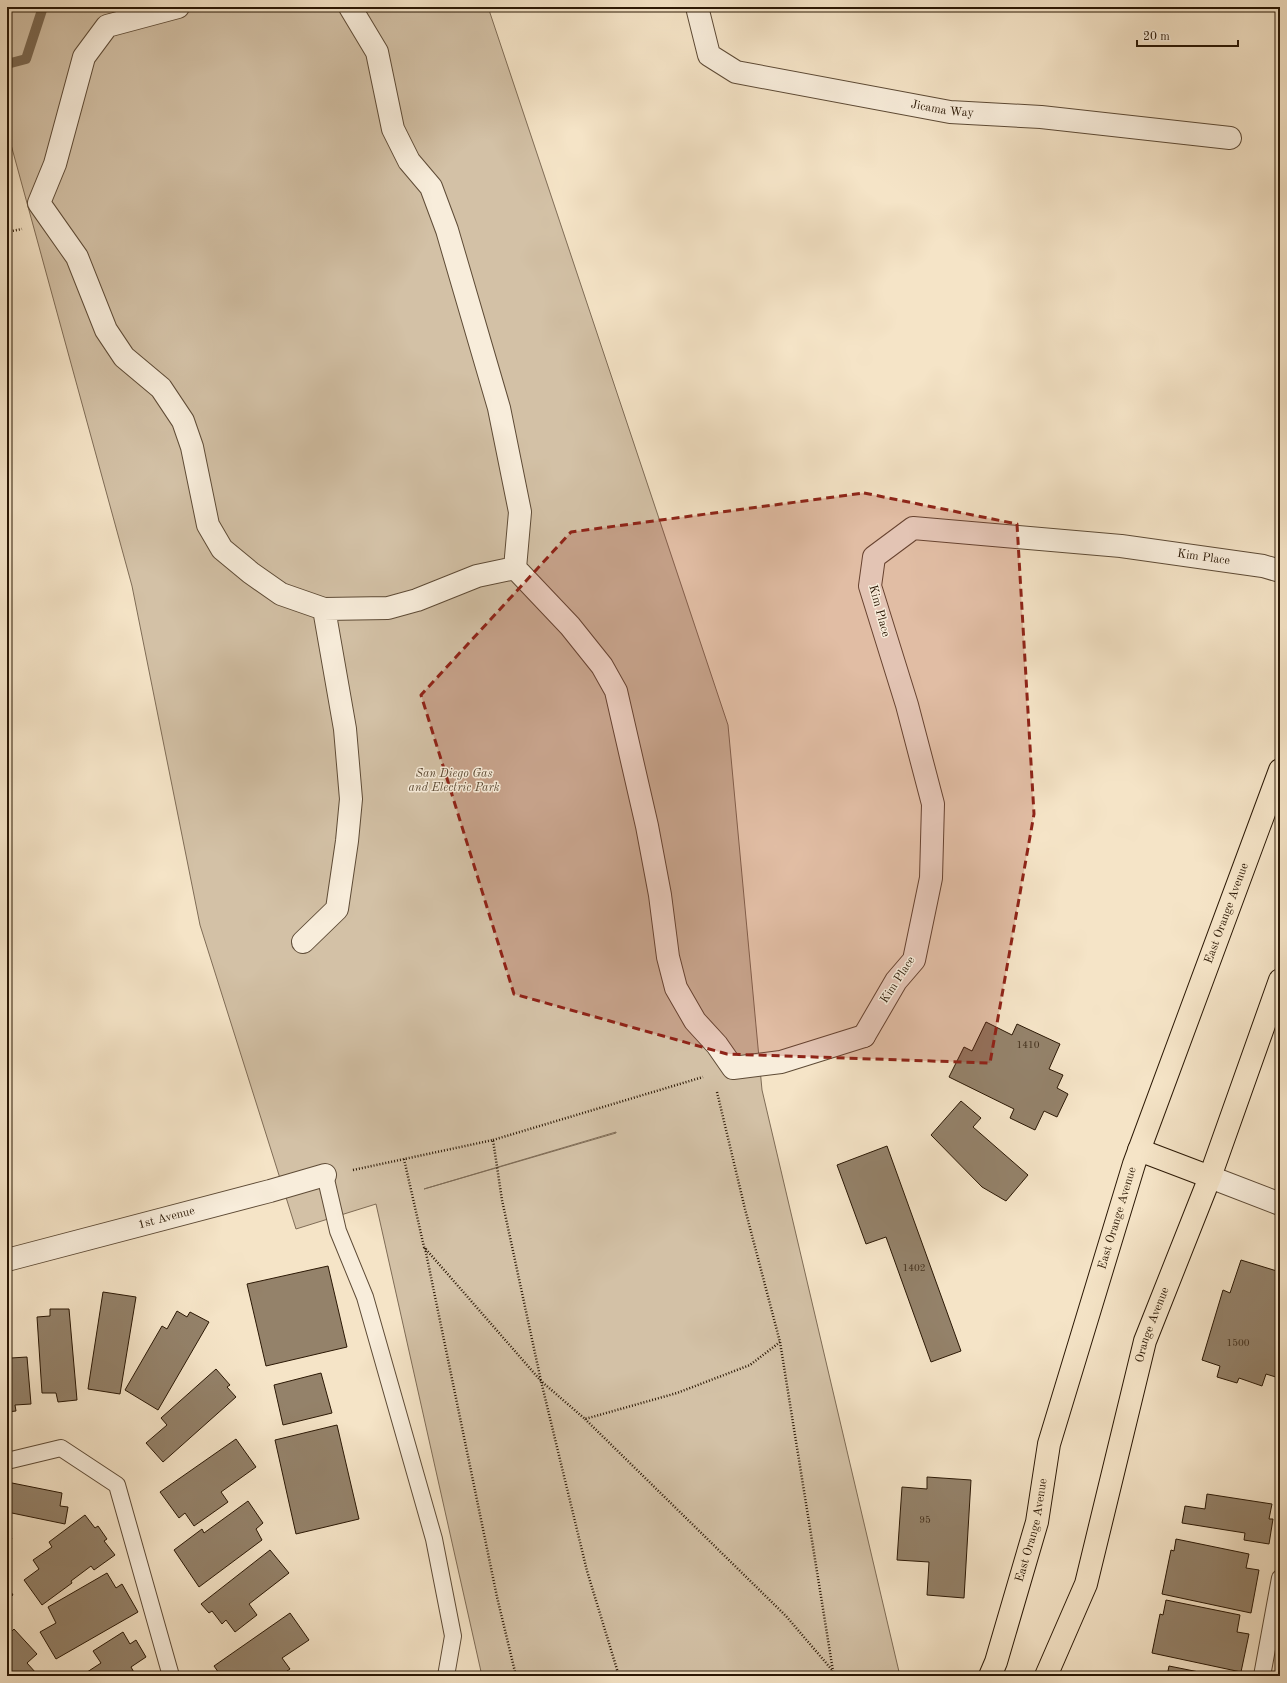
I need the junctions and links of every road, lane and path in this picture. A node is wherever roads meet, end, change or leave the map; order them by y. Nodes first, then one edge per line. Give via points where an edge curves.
1 (178, 7) edge
2 (350, 7) edge
3 (697, 7) edge
4 (1230, 138) dead end
5 (515, 568) junction
6 (1280, 571) edge
7 (324, 609) junction
8 (1280, 770) edge
9 (303, 942) dead end
10 (1280, 980) edge
11 (723, 1071) junction
12 (493, 1140) junction
13 (1139, 1150) junction
14 (404, 1159) junction
15 (325, 1175) junction
16 (1210, 1177) junction
17 (1280, 1204) edge
18 (424, 1248) junction
19 (7, 1260) edge
20 (780, 1342) junction
21 (541, 1382) junction
22 (585, 1419) junction
23 (7, 1461) edge
24 (1280, 1578) edge
25 (1276, 1620) edge
26 (833, 1671) junction
27 (171, 1676) edge
28 (446, 1676) edge
29 (516, 1676) edge
30 (620, 1676) edge
31 (830, 1676) edge
32 (834, 1676) edge
33 (990, 1676) edge
34 (1046, 1676) edge
35 (1262, 1676) edge

1 - 7 street via 107,26 84,57 55,164 39,203 76,256 106,330 120,352 161,388 183,421 192,447 208,525 222,549 281,594
2 - 5 street via 377,52 394,129 409,161 430,187 449,237 499,408 520,512
3 - 4 street, Jicama Way via 710,55 736,72 950,112 1041,117
5 - 7 street via 477,576 417,600 388,608
5 - 11 street via 570,626 602,666 616,691 647,826 668,957 676,988 695,1021 717,1045
6 - 11 street, Kim Place via 1263,566 1121,546 913,528 874,557 870,586 907,705 933,804 931,878 914,960 896,981 864,1036 782,1062
7 - 9 street via 345,729 351,799 337,909
8 - 13 main road, East Orange Avenue
10 - 16 main road, Orange Avenue
11 - 12 path
11 - 20 path via 745,1209
12 - 14 path
12 - 21 path via 502,1200
13 - 16 main road
13 - 33 main road, East Orange Avenue via 1049,1444 1037,1522
14 - 15 path
14 - 18 path
15 - 19 street, 1st Avenue
15 - 28 lane via 338,1230 365,1297 434,1539 452,1636
16 - 17 street
16 - 34 main road, Orange Avenue via 1146,1341 1086,1584
18 - 21 path
18 - 29 path
20 - 22 path via 750,1365 677,1393
20 - 26 path
21 - 22 path
21 - 30 path via 586,1572
22 - 26 path via 786,1616
23 - 27 lane via 61,1448 117,1485
24 - 25 lane
25 - 35 lane
26 - 31 path
26 - 32 path

